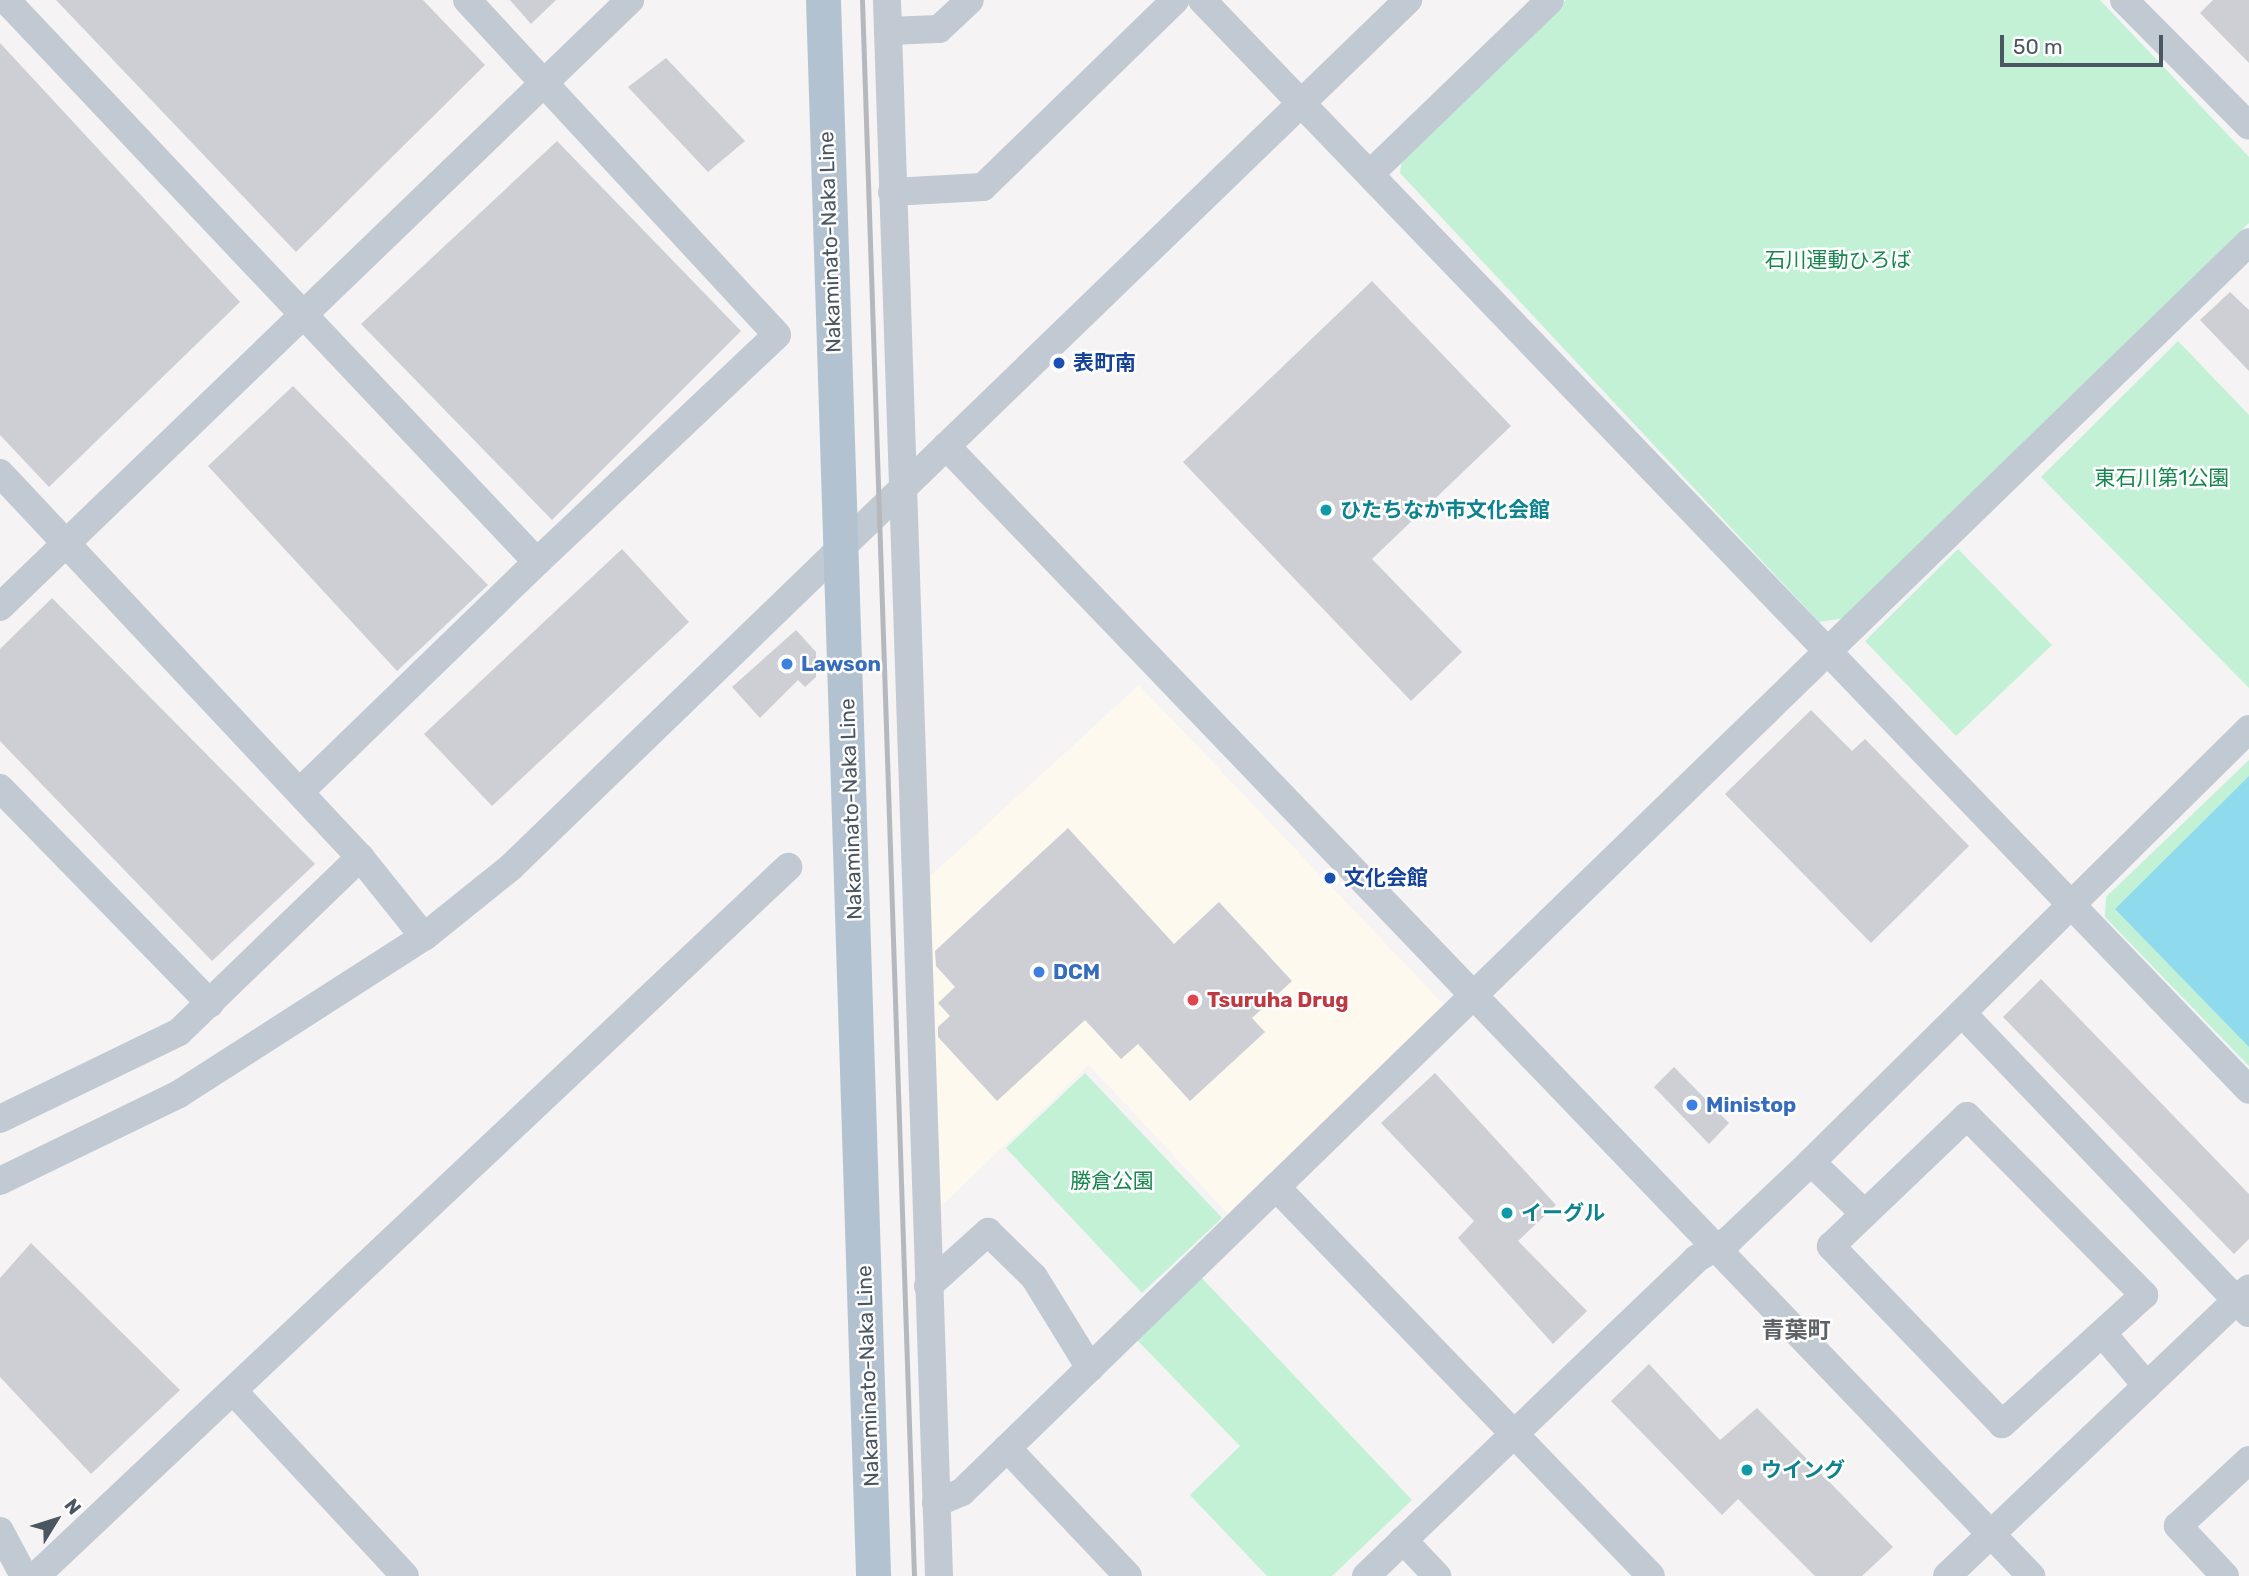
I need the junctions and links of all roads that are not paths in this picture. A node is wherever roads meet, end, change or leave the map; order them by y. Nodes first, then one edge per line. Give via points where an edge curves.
1 (6, 0) edge
2 (467, 0) edge
3 (630, 0) edge
4 (823, 0) edge
5 (887, 0) edge
6 (970, 0) edge
7 (1175, 0) edge
8 (1202, 0) edge
9 (1408, 0) edge
10 (1550, 0) edge
11 (2128, 1) edge
12 (888, 31) junction
13 (545, 81) junction
14 (1303, 103) junction
15 (2249, 127) edge
16 (1370, 174) junction
17 (892, 192) junction
18 (2249, 242) edge
19 (306, 313) junction
20 (946, 446) junction
21 (0, 473) edge
22 (903, 490) junction
23 (67, 543) junction
24 (842, 550) junction
25 (537, 562) junction
26 (0, 607) edge
27 (1827, 651) junction
28 (2249, 729) edge
29 (0, 788) edge
30 (300, 792) junction
31 (360, 858) junction
32 (788, 867) dead end
33 (2068, 904) junction
34 (424, 937) junction
35 (1473, 994) junction
36 (210, 1003) junction
37 (1962, 1013) junction
38 (2249, 1090) edge
39 (0, 1119) edge
40 (1811, 1161) junction
41 (0, 1181) edge
42 (1276, 1187) junction
43 (1864, 1213) junction
44 (1718, 1248) junction
45 (928, 1286) junction
46 (2245, 1300) edge
47 (2103, 1334) junction
48 (1090, 1368) junction
49 (2147, 1386) junction
50 (236, 1394) junction
51 (1515, 1433) junction
52 (1007, 1448) junction
53 (2249, 1460) edge
54 (936, 1503) junction
55 (0, 1531) edge
56 (1990, 1534) junction
57 (1403, 1540) junction
58 (24, 1576) edge
59 (36, 1576) edge
60 (405, 1576) edge
61 (873, 1576) edge
62 (939, 1576) edge
63 (1128, 1576) edge
64 (1366, 1576) edge
65 (1437, 1576) edge
66 (1651, 1576) edge
67 (1947, 1576) edge
68 (2031, 1576) edge
69 (2225, 1576) edge

1 - 19 street
2 - 13 street
3 - 13 street
4 - 24 main road, Nakaminato-Naka Line
5 - 12 street
6 - 12 street via 939,29
7 - 17 street via 983,187
8 - 14 street
9 - 14 street
10 - 16 street
11 - 15 street
12 - 17 street
13 - 19 street
13 - 25 street via 777,335
14 - 16 street
14 - 20 street
16 - 27 street
17 - 22 street
18 - 27 street
19 - 23 street
19 - 25 street
20 - 22 street
20 - 35 street
21 - 23 street
22 - 24 street
22 - 45 street
23 - 26 street
23 - 30 street
24 - 34 street via 612,775
24 - 61 main road, Nakaminato-Naka Line
25 - 30 street
27 - 33 street
27 - 35 street
28 - 33 street
29 - 36 street
30 - 31 street
31 - 34 street
31 - 36 street
32 - 50 street
33 - 37 street
33 - 38 street
34 - 41 street via 179,1094
35 - 42 street
35 - 44 street
36 - 39 street via 179,1032
37 - 40 street
37 - 46 street
40 - 43 street
40 - 44 street
42 - 48 street
42 - 51 street
43 - 47 street via 1831,1246 2002,1424
43 - 47 street via 1967,1116 2144,1295
44 - 51 street via 1696,1259
44 - 56 street
45 - 48 street via 988,1232 1034,1277
45 - 54 street
46 - 49 street
47 - 49 street
48 - 52 street
49 - 56 street
50 - 59 street
50 - 60 street
51 - 57 street
51 - 66 street
52 - 54 street via 962,1492
52 - 63 street
53 - 69 street via 2178,1526
54 - 62 street
55 - 58 street
56 - 67 street
56 - 68 street
57 - 64 street
57 - 65 street

